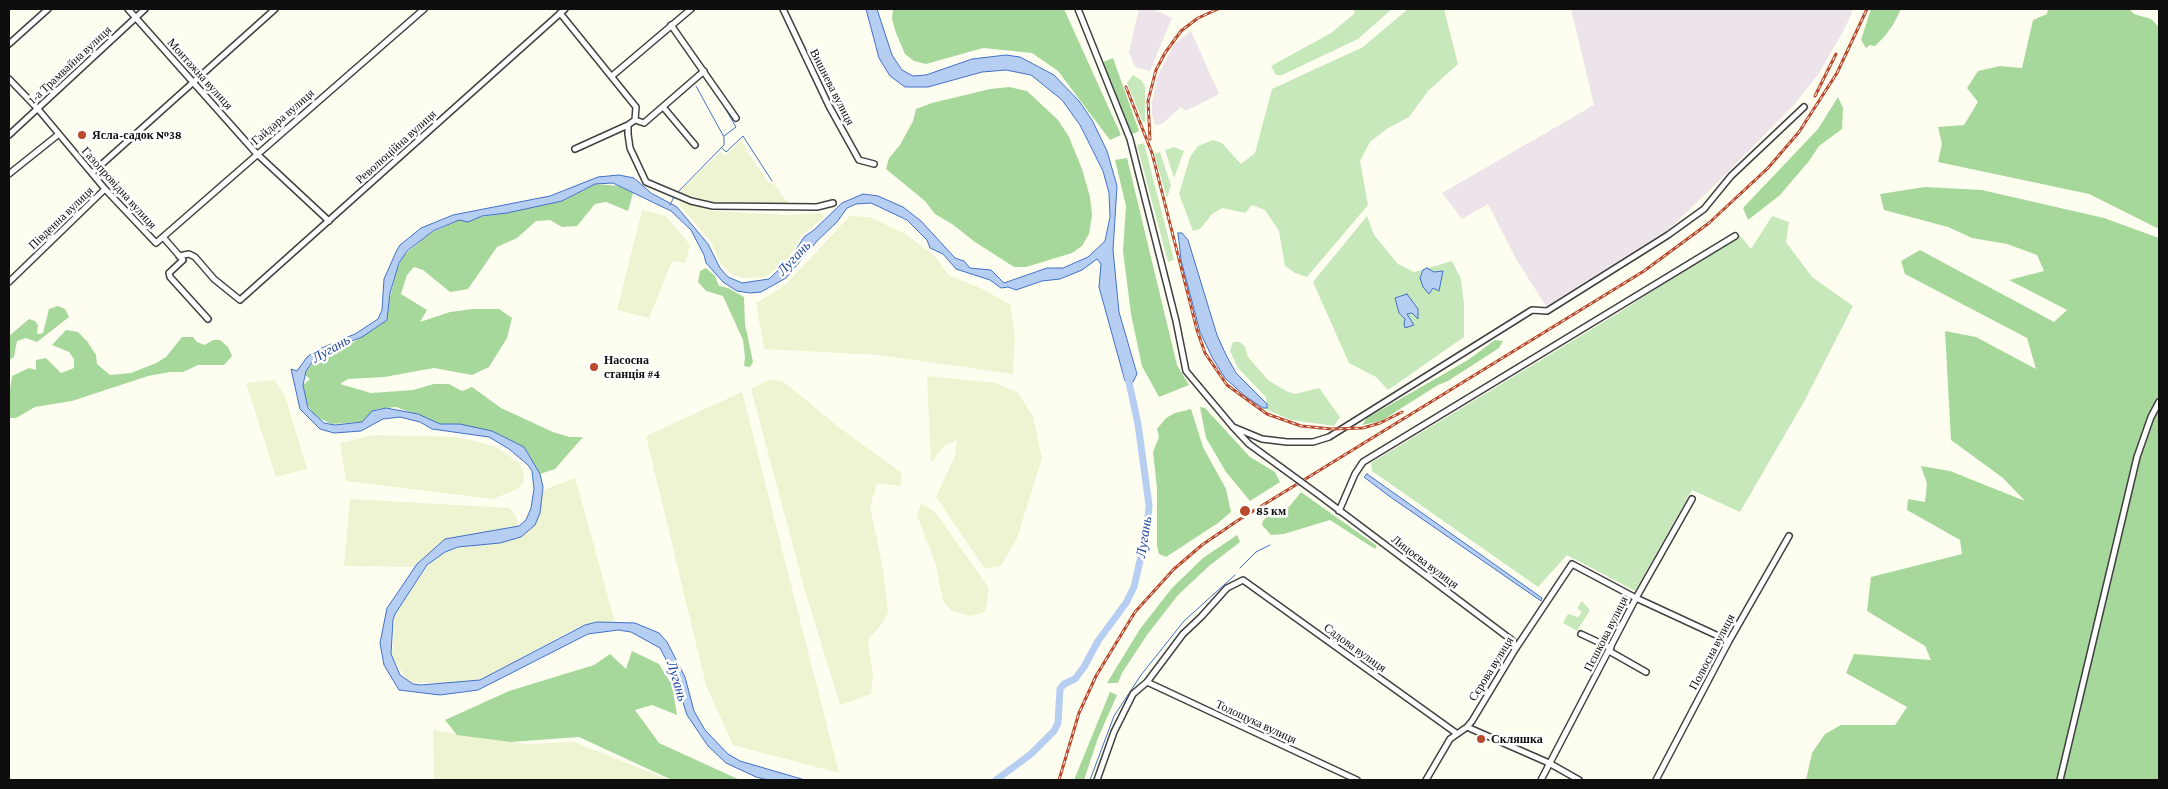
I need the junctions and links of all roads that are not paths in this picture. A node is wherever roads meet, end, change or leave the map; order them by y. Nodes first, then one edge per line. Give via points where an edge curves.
1 (48, 9) edge
2 (128, 9) edge
3 (145, 9) edge
4 (275, 9) edge
5 (424, 9) edge
6 (691, 9) edge
7 (783, 9) edge
8 (1078, 9) edge
9 (562, 11) edge
10 (136, 17) junction
11 (671, 25) junction
12 (9, 44) edge
13 (704, 71) junction
14 (612, 76) junction
15 (9, 78) edge
16 (193, 82) junction
17 (1804, 107) dead end
18 (664, 108) junction
19 (38, 109) junction
20 (736, 118) dead end
21 (635, 120) junction
22 (628, 124) junction
23 (59, 134) junction
24 (9, 135) edge
25 (695, 145) dead end
26 (575, 149) dead end
27 (256, 153) junction
28 (874, 164) dead end
29 (92, 173) junction
30 (9, 174) edge
31 (105, 189) junction
32 (833, 203) dead end
33 (328, 221) junction
34 (1736, 236) dead end
35 (163, 237) junction
36 (156, 243) joint
37 (179, 256) junction
38 (9, 282) edge
39 (208, 319) dead end
40 (2159, 402) edge
41 (1233, 427) junction
42 (1692, 499) dead end
43 (1340, 511) junction
44 (1789, 536) dead end
45 (1636, 598) junction
46 (1582, 634) dead end
47 (1729, 641) junction
48 (1516, 648) junction
49 (1610, 650) junction
50 (1646, 672) dead end
51 (1147, 682) junction
52 (1467, 727) junction
53 (1456, 733) junction
54 (1549, 764) junction
55 (1097, 780) edge
56 (1357, 780) edge
57 (1426, 780) edge
58 (1541, 780) edge
59 (1579, 780) edge
60 (1656, 780) edge
61 (2060, 780) edge

1 - 12 street
2 - 10 street, Монтажна вулиця
3 - 10 street, 1-а Трамвайна вулиця
4 - 16 street, Південна вулиця
5 - 27 street, Гайдара вулиця
6 - 11 street
7 - 28 street, Вишнева вулиця via 829,106 859,160
8 - 41 street, Лицоєва вулиця via 1130,139 1186,371
9 - 14 street
9 - 33 street, Революційна вулиця
10 - 16 street, Монтажна вулиця
10 - 19 street, 1-а Трамвайна вулиця
11 - 13 street
11 - 14 street
13 - 18 street
13 - 20 street
14 - 21 street via 636,107
15 - 19 street, Газопровідна вулиця
16 - 27 street, Монтажна вулиця
16 - 29 street, Південна вулиця
17 - 41 street via 1731,176 1704,209 1668,235 1547,311 1532,310 1330,437 1313,442 1287,442 1262,439
18 - 21 street via 644,123
18 - 25 street
19 - 23 street, Газопровідна вулиця
19 - 24 street, 1-а Трамвайна вулиця
21 - 22 street
22 - 26 street
22 - 32 street via 630,148 646,182 667,192 713,206 817,207
23 - 29 street, Газопровідна вулиця
23 - 30 street
27 - 33 street, Монтажна вулиця
27 - 35 street, Гайдара вулиця
29 - 31 street, Газопровідна вулиця
31 - 36 street, Газопровідна вулиця
31 - 38 street, Південна вулиця
33 - 37 street, Революційна вулиця via 240,300 214,279 195,257 189,254
34 - 43 street via 1363,462
35 - 36 street, Гайдара вулиця
35 - 37 street
37 - 39 street via 183,260 169,273 170,278
40 - 61 street via 2137,457
41 - 43 street, Лицоєва вулиця, bridge via 1249,444
42 - 45 street, Пєшкова вулиця
43 - 48 street, Лицоєва вулиця via 1512,641
44 - 47 street, Полюсна вулиця
45 - 47 street
45 - 48 street, Сєрова вулиця via 1572,564
45 - 49 street, Пєшкова вулиця
46 - 49 street
47 - 60 street, Полюсна вулиця
48 - 52 street, Сєрова вулиця
49 - 50 street
49 - 54 street, Пєшкова вулиця
51 - 53 street, Садова вулиця via 1183,634 1202,618 1227,588 1243,580
51 - 55 street via 1133,694 1114,732
51 - 56 street, Толощука вулиця
52 - 53 street, Сєрова вулиця
52 - 54 street
53 - 57 street, Сєрова вулиця
54 - 58 street, Пєшкова вулиця
54 - 59 street

